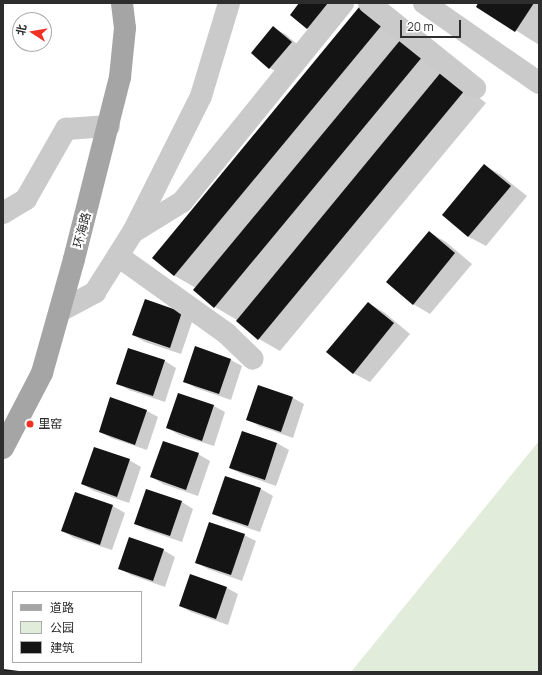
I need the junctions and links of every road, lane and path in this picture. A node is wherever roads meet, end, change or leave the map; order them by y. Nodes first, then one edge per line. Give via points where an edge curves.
1 (122, 3) edge
2 (229, 3) edge
3 (343, 3) edge
4 (369, 3) edge
5 (424, 3) edge
6 (539, 83) edge
7 (475, 88) dead end
8 (109, 126) junction
9 (3, 213) edge
10 (133, 232) junction
11 (118, 256) junction
12 (60, 311) junction
13 (253, 359) dead end
14 (3, 448) edge

1 - 8 main road, 环海路 via 125,28
2 - 10 street via 201,96
3 - 10 street via 182,202
4 - 7 street
5 - 6 street
8 - 9 street via 66,129 26,199
8 - 12 main road, 环海路
10 - 11 street
11 - 12 street via 95,292
11 - 13 street via 226,333
12 - 14 main road, 环海路 via 42,373

